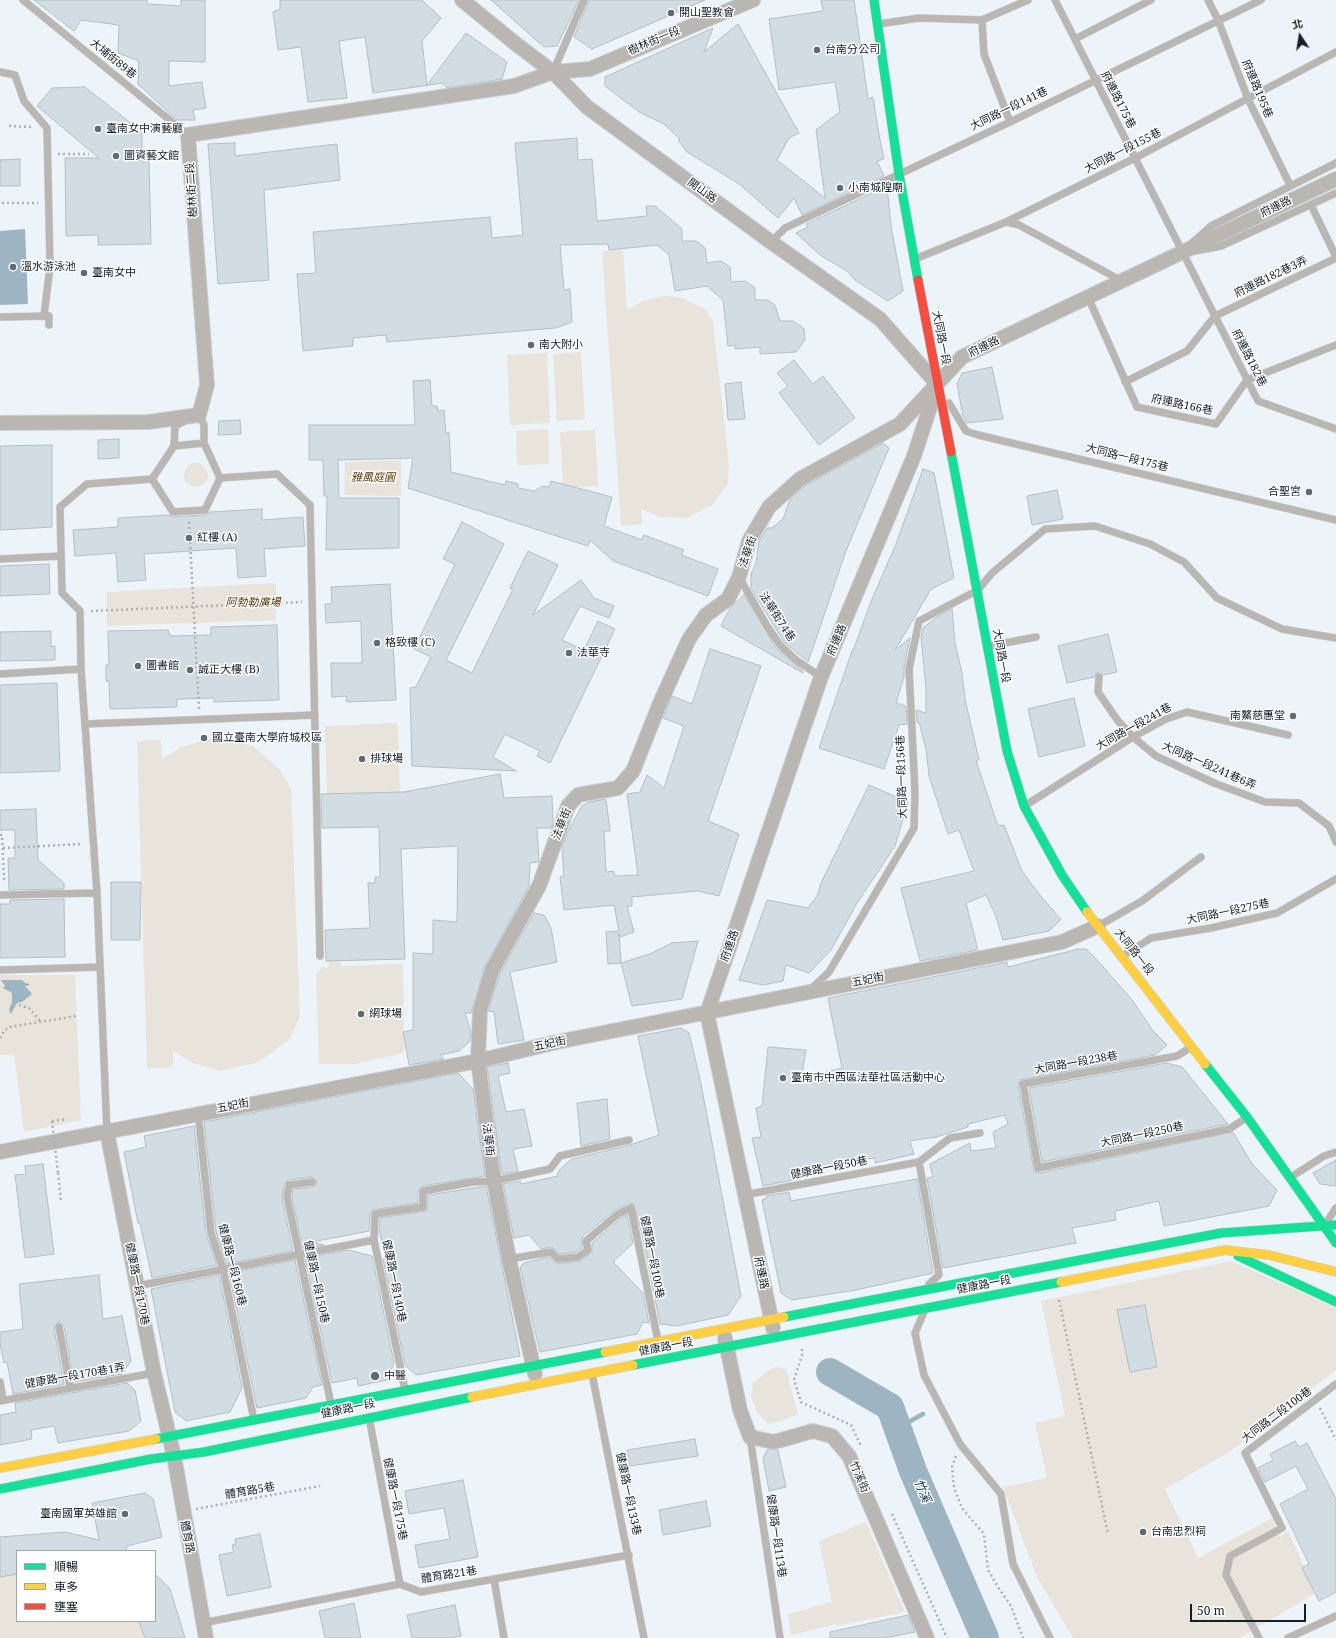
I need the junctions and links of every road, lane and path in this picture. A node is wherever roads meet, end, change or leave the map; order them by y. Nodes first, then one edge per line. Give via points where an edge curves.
1 (23, 0) edge
2 (462, 0) edge
3 (584, 0) edge
4 (753, 0) edge
5 (874, 0) edge
6 (1028, 0) edge
7 (1055, 0) edge
8 (1151, 0) edge
9 (1208, 0) edge
10 (1260, 0) edge
11 (982, 20) junction
12 (1218, 20) junction
13 (878, 24) junction
14 (1075, 39) junction
15 (1336, 52) edge
16 (0, 72) edge
17 (553, 72) junction
18 (1095, 80) junction
19 (1248, 100) junction
20 (1010, 122) junction
21 (9, 126) dead end
22 (47, 128) junction
23 (188, 135) junction
24 (48, 154) junction
25 (89, 154) dead end
26 (1135, 158) junction
27 (1336, 163) edge
28 (899, 174) junction
29 (1336, 179) edge
30 (1290, 186) junction
31 (1336, 193) edge
32 (48, 203) junction
33 (2, 204) dead end
34 (1311, 205) junction
35 (1006, 222) junction
36 (771, 242) junction
37 (1182, 252) junction
38 (1336, 257) edge
39 (914, 259) junction
40 (1122, 281) junction
41 (1088, 297) junction
42 (44, 316) junction
43 (1216, 316) junction
44 (0, 317) edge
45 (49, 325) dead end
46 (1336, 345) edge
47 (1247, 380) junction
48 (1125, 382) junction
49 (938, 384) junction
50 (199, 415) junction
51 (0, 423) edge
52 (1336, 429) edge
53 (204, 443) junction
54 (174, 446) junction
55 (220, 478) junction
56 (152, 479) junction
57 (188, 511) junction
58 (1336, 520) edge
59 (61, 556) junction
60 (0, 559) edge
61 (739, 577) junction
62 (978, 590) junction
63 (312, 601) junction
64 (80, 611) junction
65 (1036, 637) dead end
66 (1336, 638) edge
67 (987, 646) junction
68 (82, 669) junction
69 (0, 674) edge
70 (821, 677) junction
71 (1099, 678) dead end
72 (315, 715) junction
73 (200, 720) junction
74 (85, 724) junction
75 (1288, 735) dead end
76 (1133, 737) junction
77 (1024, 806) junction
78 (0, 835) edge
79 (1336, 842) edge
80 (95, 844) junction
81 (3, 848) junction
82 (1201, 857) dead end
83 (0, 879) edge
84 (1336, 879) edge
85 (97, 893) junction
86 (0, 895) edge
87 (1098, 926) junction
88 (320, 956) dead end
89 (1122, 957) junction
90 (100, 967) junction
91 (0, 970) edge
92 (808, 992) junction
93 (19, 1004) dead end
94 (707, 1013) junction
95 (76, 1016) dead end
96 (41, 1022) junction
97 (0, 1038) edge
98 (1191, 1047) junction
99 (478, 1061) junction
100 (198, 1113) junction
101 (1247, 1117) junction
102 (67, 1119) dead end
103 (107, 1132) junction
104 (980, 1133) dead end
105 (629, 1140) dead end
106 (0, 1152) edge
107 (1336, 1152) edge
108 (919, 1162) junction
109 (1038, 1168) joint
110 (1290, 1178) junction
111 (494, 1181) junction
112 (312, 1182) dead end
113 (744, 1195) junction
114 (61, 1201) dead end
115 (1336, 1208) edge
116 (1336, 1219) edge
117 (1336, 1225) edge
118 (1324, 1226) junction
119 (374, 1240) junction
120 (1336, 1243) edge
121 (1225, 1250) junction
122 (298, 1253) junction
123 (509, 1259) junction
124 (223, 1268) junction
125 (1336, 1272) edge
126 (1055, 1284) junction
127 (137, 1286) junction
128 (924, 1299) junction
129 (1336, 1302) edge
130 (771, 1319) junction
131 (59, 1327) dead end
132 (724, 1328) junction
133 (775, 1338) junction
134 (658, 1341) junction
135 (726, 1347) junction
136 (589, 1364) junction
137 (534, 1366) junction
138 (154, 1373) junction
139 (0, 1382) edge
140 (538, 1384) junction
141 (1336, 1384) edge
142 (70, 1387) junction
143 (405, 1390) junction
144 (1316, 1399) junction
145 (2, 1400) edge
146 (332, 1406) junction
147 (368, 1417) junction
148 (254, 1420) junction
149 (169, 1436) junction
150 (750, 1437) junction
151 (1336, 1440) edge
152 (960, 1444) junction
153 (174, 1456) junction
154 (0, 1468) edge
155 (320, 1486) dead end
156 (0, 1489) edge
157 (183, 1511) junction
158 (1108, 1534) dead end
159 (630, 1555) junction
160 (494, 1579) junction
161 (400, 1584) junction
162 (1336, 1616) edge
163 (204, 1623) junction
164 (206, 1638) edge
165 (504, 1638) edge
166 (644, 1638) edge
167 (780, 1638) edge
168 (927, 1638) edge
169 (1023, 1638) edge
170 (1050, 1638) edge
171 (1259, 1638) edge
172 (1288, 1638) edge

1 - 23 lane, 大埔街89巷
2 - 17 street, 開山路
3 - 17 lane
4 - 17 street, 樹林街一段 via 590,69
5 - 13 street, 大同路一段
6 - 11 lane
7 - 14 lane, 府連路175巷
8 - 14 lane
9 - 12 lane, 府連路195巷
10 - 12 lane, 大同路一段141巷
11 - 13 lane via 919,18
11 - 20 lane via 984,54
12 - 18 lane, 大同路一段141巷
12 - 19 lane, 府連路195巷
13 - 28 street, 大同路一段
14 - 18 lane, 府連路175巷
15 - 19 lane, 大同路一段155巷
16 - 22 lane via 15,76 24,101
17 - 23 street via 514,86
17 - 36 street, 開山路 via 587,107
18 - 20 lane, 大同路一段141巷
18 - 26 lane, 府連路175巷
19 - 26 lane, 大同路一段155巷
19 - 30 lane, 府連路195巷
20 - 28 lane, 大同路一段141巷
21 - 22 path
22 - 24 lane
23 - 50 street, 樹林街二段 via 207,385
24 - 25 path
24 - 32 lane
26 - 35 lane, 大同路一段155巷
26 - 37 lane, 府連路175巷
27 - 30 lane
28 - 36 lane, 大同路一段141巷 via 784,228
28 - 39 street, 大同路一段
29 - 37 street, 府連路
30 - 37 lane via 1211,226
31 - 34 lane
32 - 33 path
32 - 42 lane via 50,266
34 - 37 lane via 1221,246
34 - 38 lane
35 - 39 lane, 大同路一段155巷
35 - 40 lane via 1019,225
36 - 49 street, 開山路 via 880,319
37 - 40 street, 府連路
37 - 43 lane, 府連路182巷
38 - 43 lane, 府連路182巷3弄
39 - 49 street, 大同路一段
40 - 41 street, 府連路
41 - 48 lane, 府連路166巷
41 - 49 street, 府連路 via 962,357
42 - 44 lane
42 - 45 lane via 49,316
43 - 47 lane, 府連路182巷
43 - 48 lane via 1187,351
46 - 47 lane
47 - 48 lane, 府連路166巷 via 1216,424 1137,407
47 - 52 lane, 府連路182巷 via 1258,401
49 - 58 lane, 大同路一段175巷 via 966,431
49 - 61 street, 法華街 via 900,424 800,479 769,507 749,541
49 - 62 street, 大同路一段
49 - 70 street, 府連路 via 914,456
50 - 51 street via 148,422
50 - 53 lane via 204,425
50 - 54 lane via 174,426
53 - 54 lane
53 - 55 lane
54 - 56 lane
55 - 57 lane via 205,510
55 - 63 lane via 277,474 310,505
56 - 57 lane via 173,512
56 - 59 lane via 87,484 60,507
57 - 73 path
59 - 60 lane
59 - 64 lane via 62,593
61 - 70 lane, 法華街74巷 via 780,645
61 - 99 street, 法華街 via 728,600 706,615 690,639 660,703 633,771 618,788 578,795 568,806 539,886 492,970 480,1010
62 - 66 lane via 992,573 1045,529 1096,526 1150,544 1184,562 1217,598 1282,628
62 - 67 street, 大同路一段
62 - 92 lane, 大同路一段156巷 via 919,621 909,669 915,792 914,828 829,972
63 - 64 path
63 - 72 lane
64 - 68 lane
65 - 67 lane
67 - 77 street, 大同路一段 via 1007,751
68 - 69 lane
68 - 74 lane
70 - 94 street, 府連路
71 - 76 lane, 大同路一段241巷6弄 via 1098,692 1118,721
72 - 73 lane
72 - 88 lane
73 - 74 lane
74 - 80 lane
75 - 76 lane, 大同路一段241巷 via 1187,712
76 - 77 lane, 大同路一段241巷
76 - 79 lane, 大同路一段241巷6弄 via 1156,756 1214,783 1265,802 1299,803 1330,826
77 - 87 street, 大同路一段 via 1062,875
78 - 81 path
80 - 81 path
80 - 85 lane
81 - 83 path via 4,879
82 - 87 lane via 1142,901
84 - 89 lane, 大同路一段275巷 via 1276,913 1151,938
85 - 86 lane
85 - 90 lane
87 - 89 street, 大同路一段
87 - 92 street, 五妃街 via 1062,942
89 - 98 street, 大同路一段
90 - 91 lane
90 - 103 lane
92 - 94 street, 五妃街
93 - 96 path via 29,1008
94 - 99 street, 五妃街 via 557,1042
94 - 113 street, 府連路
95 - 96 path
96 - 97 path via 9,1027
98 - 101 street, 大同路一段
98 - 109 lane, 大同路一段238巷 via 1177,1056 1022,1084
99 - 100 street, 五妃街
99 - 111 street, 法華街
100 - 103 street, 五妃街
100 - 124 lane, 健康路一段160巷 via 211,1233
101 - 109 lane, 大同路一段250巷 via 1228,1129
101 - 110 street, 大同路一段
102 - 114 path, bridge via 52,1120
103 - 106 street, 五妃街
103 - 127 street, 健康路一段170巷
104 - 108 lane, 健康路一段50巷 via 950,1138
105 - 111 lane via 560,1156 550,1169
107 - 110 lane via 1324,1156
108 - 113 lane, 健康路一段50巷
108 - 128 lane via 939,1275
110 - 118 street, 大同路一段
111 - 119 lane, 健康路一段140巷 via 423,1191 423,1207 375,1214
111 - 123 street, 法華街
112 - 122 lane, 健康路一段150巷 via 289,1185 287,1197
113 - 130 street, 府連路
115 - 118 lane
116 - 118 street
117 - 118 street, 健康路一段
118 - 120 street, 大同路一段
118 - 128 street, 健康路一段 via 1222,1233
119 - 122 lane
119 - 143 lane, 健康路一段140巷
121 - 125 street, 健康路一段 via 1246,1250 1282,1257
121 - 126 street, 健康路一段
121 - 129 street
122 - 124 lane
122 - 146 lane, 健康路一段150巷
123 - 134 lane, 健康路一段100巷 via 551,1252 558,1259 578,1257 588,1250 586,1241 618,1214 632,1208
123 - 137 street, 法華街
124 - 127 lane
124 - 148 lane, 健康路一段160巷
126 - 128 street, 健康路一段
126 - 158 path
127 - 138 street, 健康路一段170巷
128 - 130 street, 健康路一段
128 - 133 street, 健康路一段
128 - 152 lane via 914,1333 924,1375
130 - 132 street, 健康路一段
130 - 133 street, 府連路
131 - 142 lane
132 - 134 street, 健康路一段
132 - 135 street
133 - 135 street, 健康路一段
134 - 136 street, 健康路一段
135 - 136 street, 健康路一段
135 - 150 street via 740,1410
136 - 137 street, 健康路一段
136 - 140 street, 健康路一段
136 - 159 lane, 健康路一段133巷
137 - 140 street, 法華街
137 - 143 street, 健康路一段
138 - 142 lane, 健康路一段170巷1弄
138 - 149 street, 健康路一段170巷
139 - 145 lane
140 - 147 street, 健康路一段
141 - 144 lane, 大同路二段100巷
142 - 145 lane, 健康路一段170巷1弄
143 - 146 street, 健康路一段
144 - 151 path
144 - 171 lane, 大同路二段100巷 via 1245,1453 1282,1528 1230,1556 1226,1574
146 - 148 street, 健康路一段
147 - 153 street, 健康路一段
147 - 161 lane, 健康路一段175巷
148 - 149 street, 健康路一段
149 - 153 street, 體育路
149 - 154 street, 健康路一段
150 - 167 lane, 健康路一段113巷
150 - 168 street, 竹溪街 via 774,1442 813,1431 832,1436 837,1441 849,1456
152 - 169 path via 952,1467 954,1488 962,1508 984,1534 988,1570 1011,1606
152 - 170 lane via 1001,1494 1014,1564
153 - 156 street, 健康路一段
153 - 157 street, 體育路
155 - 157 path, 體育路5巷
157 - 163 street, 體育路
159 - 160 lane, 體育路21巷
159 - 166 lane, 健康路一段133巷
160 - 161 lane, 體育路21巷 via 421,1592
160 - 165 lane
161 - 163 lane
162 - 172 lane
163 - 164 street, 體育路

